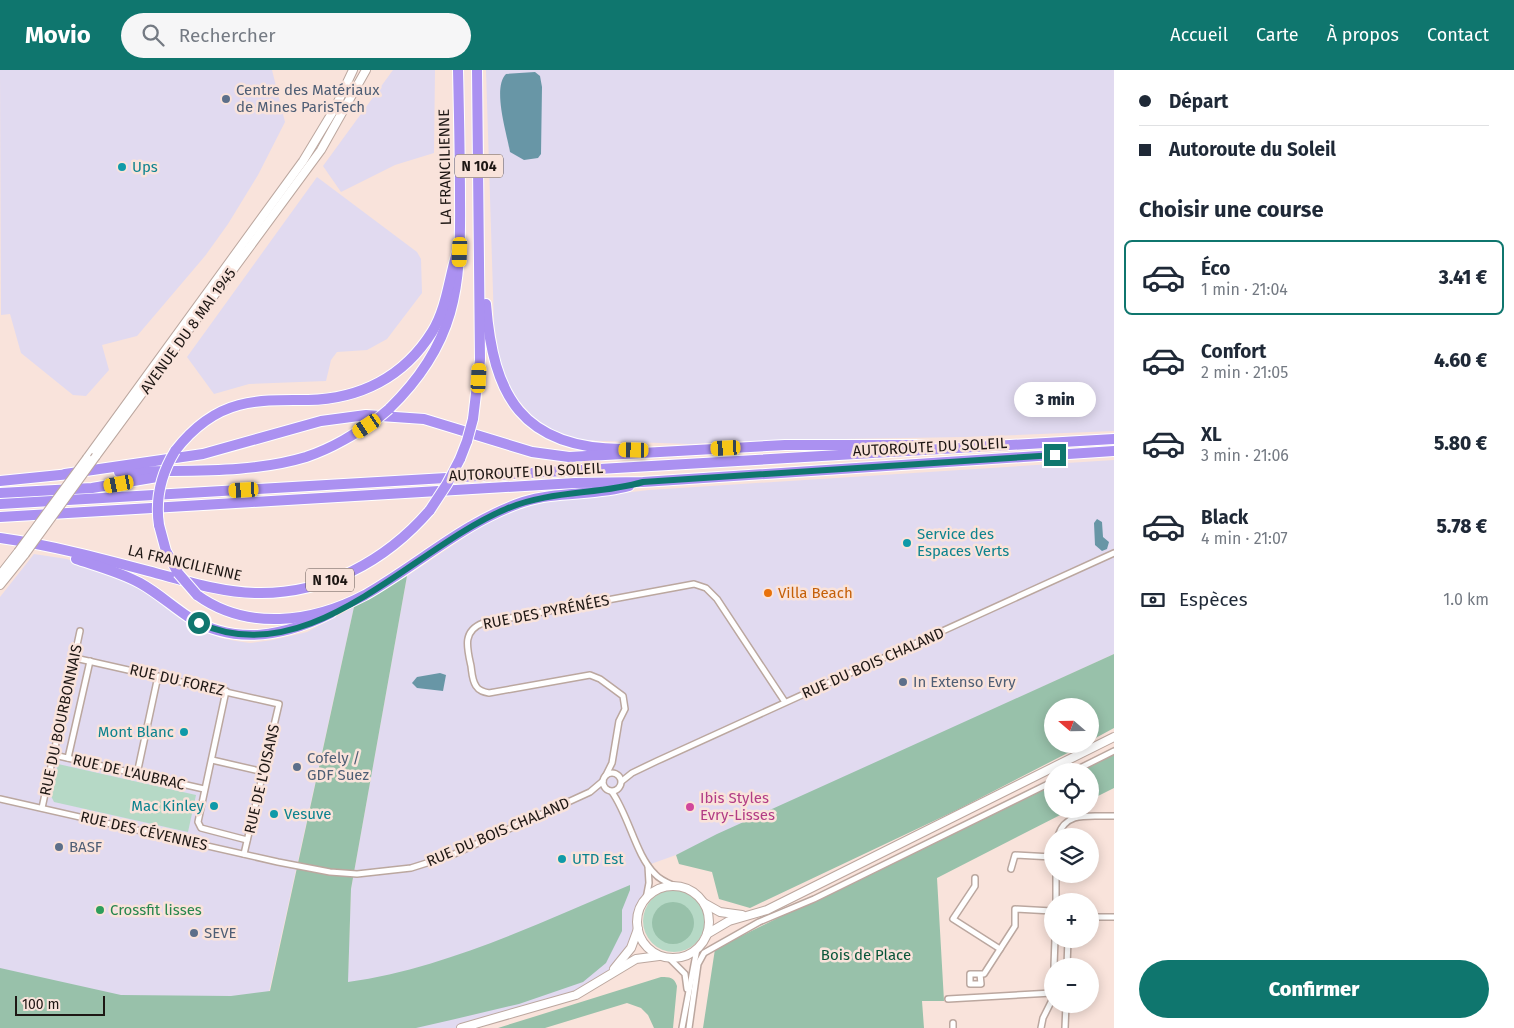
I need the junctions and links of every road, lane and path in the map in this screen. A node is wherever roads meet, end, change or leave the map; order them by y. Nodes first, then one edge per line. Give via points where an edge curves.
1 (353, 70) edge
2 (366, 70) edge
3 (458, 70) edge
4 (478, 70) edge
5 (461, 241) junction
6 (480, 261) junction
7 (1114, 438) edge
8 (962, 447) junction
9 (686, 450) junction
10 (1114, 451) edge
11 (198, 470) junction
12 (65, 474) junction
13 (0, 481) edge
14 (643, 482) junction
15 (0, 493) edge
16 (0, 504) edge
17 (0, 517) edge
18 (0, 539) edge
19 (22, 553) junction
20 (1114, 553) edge
21 (0, 575) edge
22 (0, 586) edge
23 (355, 600) junction
24 (80, 631) dead end
25 (75, 658) junction
26 (90, 661) junction
27 (158, 676) junction
28 (226, 691) junction
29 (786, 702) junction
30 (279, 704) joint
31 (1114, 737) edge
32 (1114, 751) edge
33 (54, 755) junction
34 (68, 758) junction
35 (212, 760) junction
36 (612, 763) junction
37 (1090, 763) edge
38 (264, 772) junction
39 (632, 773) junction
40 (137, 774) junction
41 (617, 774) junction
42 (606, 775) junction
43 (603, 781) junction
44 (621, 785) junction
45 (1044, 786) edge
46 (204, 789) junction
47 (609, 791) junction
48 (590, 792) junction
49 (0, 799) edge
50 (620, 804) junction
51 (42, 808) junction
52 (1114, 816) edge
53 (1062, 828) edge
54 (248, 840) junction
55 (244, 854) junction
56 (1044, 857) edge
57 (287, 864) joint
58 (648, 866) junction
59 (1011, 869) dead end
60 (975, 878) dead end
61 (675, 886) junction
62 (646, 898) junction
63 (704, 903) junction
64 (1044, 911) edge
65 (749, 916) junction
66 (1099, 917) edge
67 (1114, 917) edge
68 (638, 929) junction
69 (707, 934) junction
70 (697, 949) junction
71 (1000, 949) junction
72 (665, 957) junction
73 (980, 974) dead end
74 (604, 980) junction
75 (1044, 993) edge
76 (948, 999) dead end
77 (687, 1000) junction
78 (1046, 1013) edge
79 (1066, 1013) edge
80 (461, 1028) edge
81 (682, 1028) edge
82 (689, 1028) edge
83 (1042, 1028) edge
84 (1066, 1028) edge

1 - 19 main road, AVENUE DU 8 MAI 1945, bridge via 336,108 303,161 87,458
2 - 19 main road, AVENUE DU 8 MAI 1945, bridge via 321,150
3 - 5 highway, LA FRANCILIENNE / N 104
4 - 6 highway, LA FRANCILIENNE / N 104
5 - 11 highway, LA FRANCILIENNE / N 104, bridge via 457,287 445,330 423,371 389,409 338,444 306,457 266,465
5 - 23 highway, bridge via 437,324 422,347 398,371 374,386 348,395 320,400 261,401 227,409 197,427 176,451 160,486 159,525 166,551 178,573 197,595 230,613 268,620 302,616
6 - 9 highway via 485,269 489,337 497,375 510,399 529,420 553,436 583,446
6 - 18 highway, LA FRANCILIENNE / N 104, bridge via 480,369 467,441 448,484 430,510 392,547 362,566 318,584 270,592 239,592 41,544
7 - 8 highway, AUTOROUTE DU SOLEIL
8 - 9 highway via 853,444
8 - 16 highway, AUTOROUTE DU SOLEIL
9 - 12 highway via 593,457 558,456 525,450 424,419 366,414 321,421 203,454
10 - 14 highway, AUTOROUTE DU SOLEIL
11 - 12 highway, LA FRANCILIENNE / N 104
11 - 15 highway via 92,488
12 - 13 highway, LA FRANCILIENNE / N 104
14 - 17 highway, AUTOROUTE DU SOLEIL via 575,483
14 - 23 highway via 617,489 540,497 505,509 472,525
18 - 23 highway via 68,556 122,575 199,623 234,635 265,636 296,628
19 - 21 main road, AVENUE DU 8 MAI 1945
19 - 22 main road, AVENUE DU 8 MAI 1945
20 - 29 street, RUE DU BOIS CHALAND
24 - 25 street, RUE DU BOURBONNAIS
25 - 26 street, RUE DU FOREZ
25 - 33 street, RUE DU BOURBONNAIS
26 - 27 street, RUE DU FOREZ
26 - 34 street, RUE DU BOURBONNAIS
27 - 28 street, RUE DU FOREZ
27 - 40 street
28 - 30 street, RUE DU FOREZ
28 - 35 street
29 - 36 street, RUE DES PYRÉNÉES via 712,592 694,584 483,623 471,630 466,644 476,687 482,691 490,693 590,675 623,696 625,709 617,729
29 - 39 street, RUE DU BOIS CHALAND
30 - 38 street, RUE DE L'OISANS
31 - 65 main road
32 - 37 street
33 - 34 street, RUE DE L'AUBRAC
33 - 51 street, RUE DU BOURBONNAIS
34 - 40 street, RUE DE L'AUBRAC
35 - 38 street
35 - 46 street
36 - 41 street, RUE DES PYRÉNÉES
36 - 42 street, RUE DES PYRÉNÉES
38 - 54 street, RUE DE L'OISANS
39 - 41 street, RUE DU BOIS CHALAND
39 - 44 street, RUE DU BOIS CHALAND
40 - 46 street, RUE DE L'AUBRAC
41 - 42 street, RUE DU BOIS CHALAND
41 - 44 street, RUE DES PYRÉNÉES
42 - 43 street, RUE DES PYRÉNÉES
43 - 47 street
43 - 48 street
44 - 47 street, RUE DU BOIS CHALAND
44 - 50 street
45 - 82 street via 822,895 759,922 704,953 698,964
46 - 54 street, RUE DES CÉVENNES via 198,825
47 - 48 street
47 - 50 street
48 - 57 street, RUE DU BOIS CHALAND via 452,855 412,868 357,874
49 - 51 street, RUE DES CÉVENNES
50 - 58 street
51 - 55 street, RUE DES CÉVENNES
52 - 53 street via 1074,817 1066,821
54 - 55 street, RUE DE L'OISANS
55 - 57 street, RUE DES CÉVENNES
56 - 59 street via 1015,855
58 - 61 street via 659,878
58 - 62 street
60 - 71 street via 975,886 953,919
61 - 62 main road via 658,889
61 - 63 main road via 690,890
62 - 68 main road via 639,911
63 - 65 main road via 720,912
63 - 69 main road via 709,915
64 - 71 street via 1015,909 1015,926
65 - 69 main road via 729,921
66 - 67 street
68 - 72 main road via 647,946
68 - 74 main road via 628,953
69 - 70 main road
70 - 72 main road via 683,956
70 - 77 street
71 - 73 street via 984,974
72 - 74 main road via 636,959
72 - 77 street via 685,974
74 - 80 main road via 576,995
75 - 76 street
77 - 81 street
78 - 83 street
79 - 84 street

